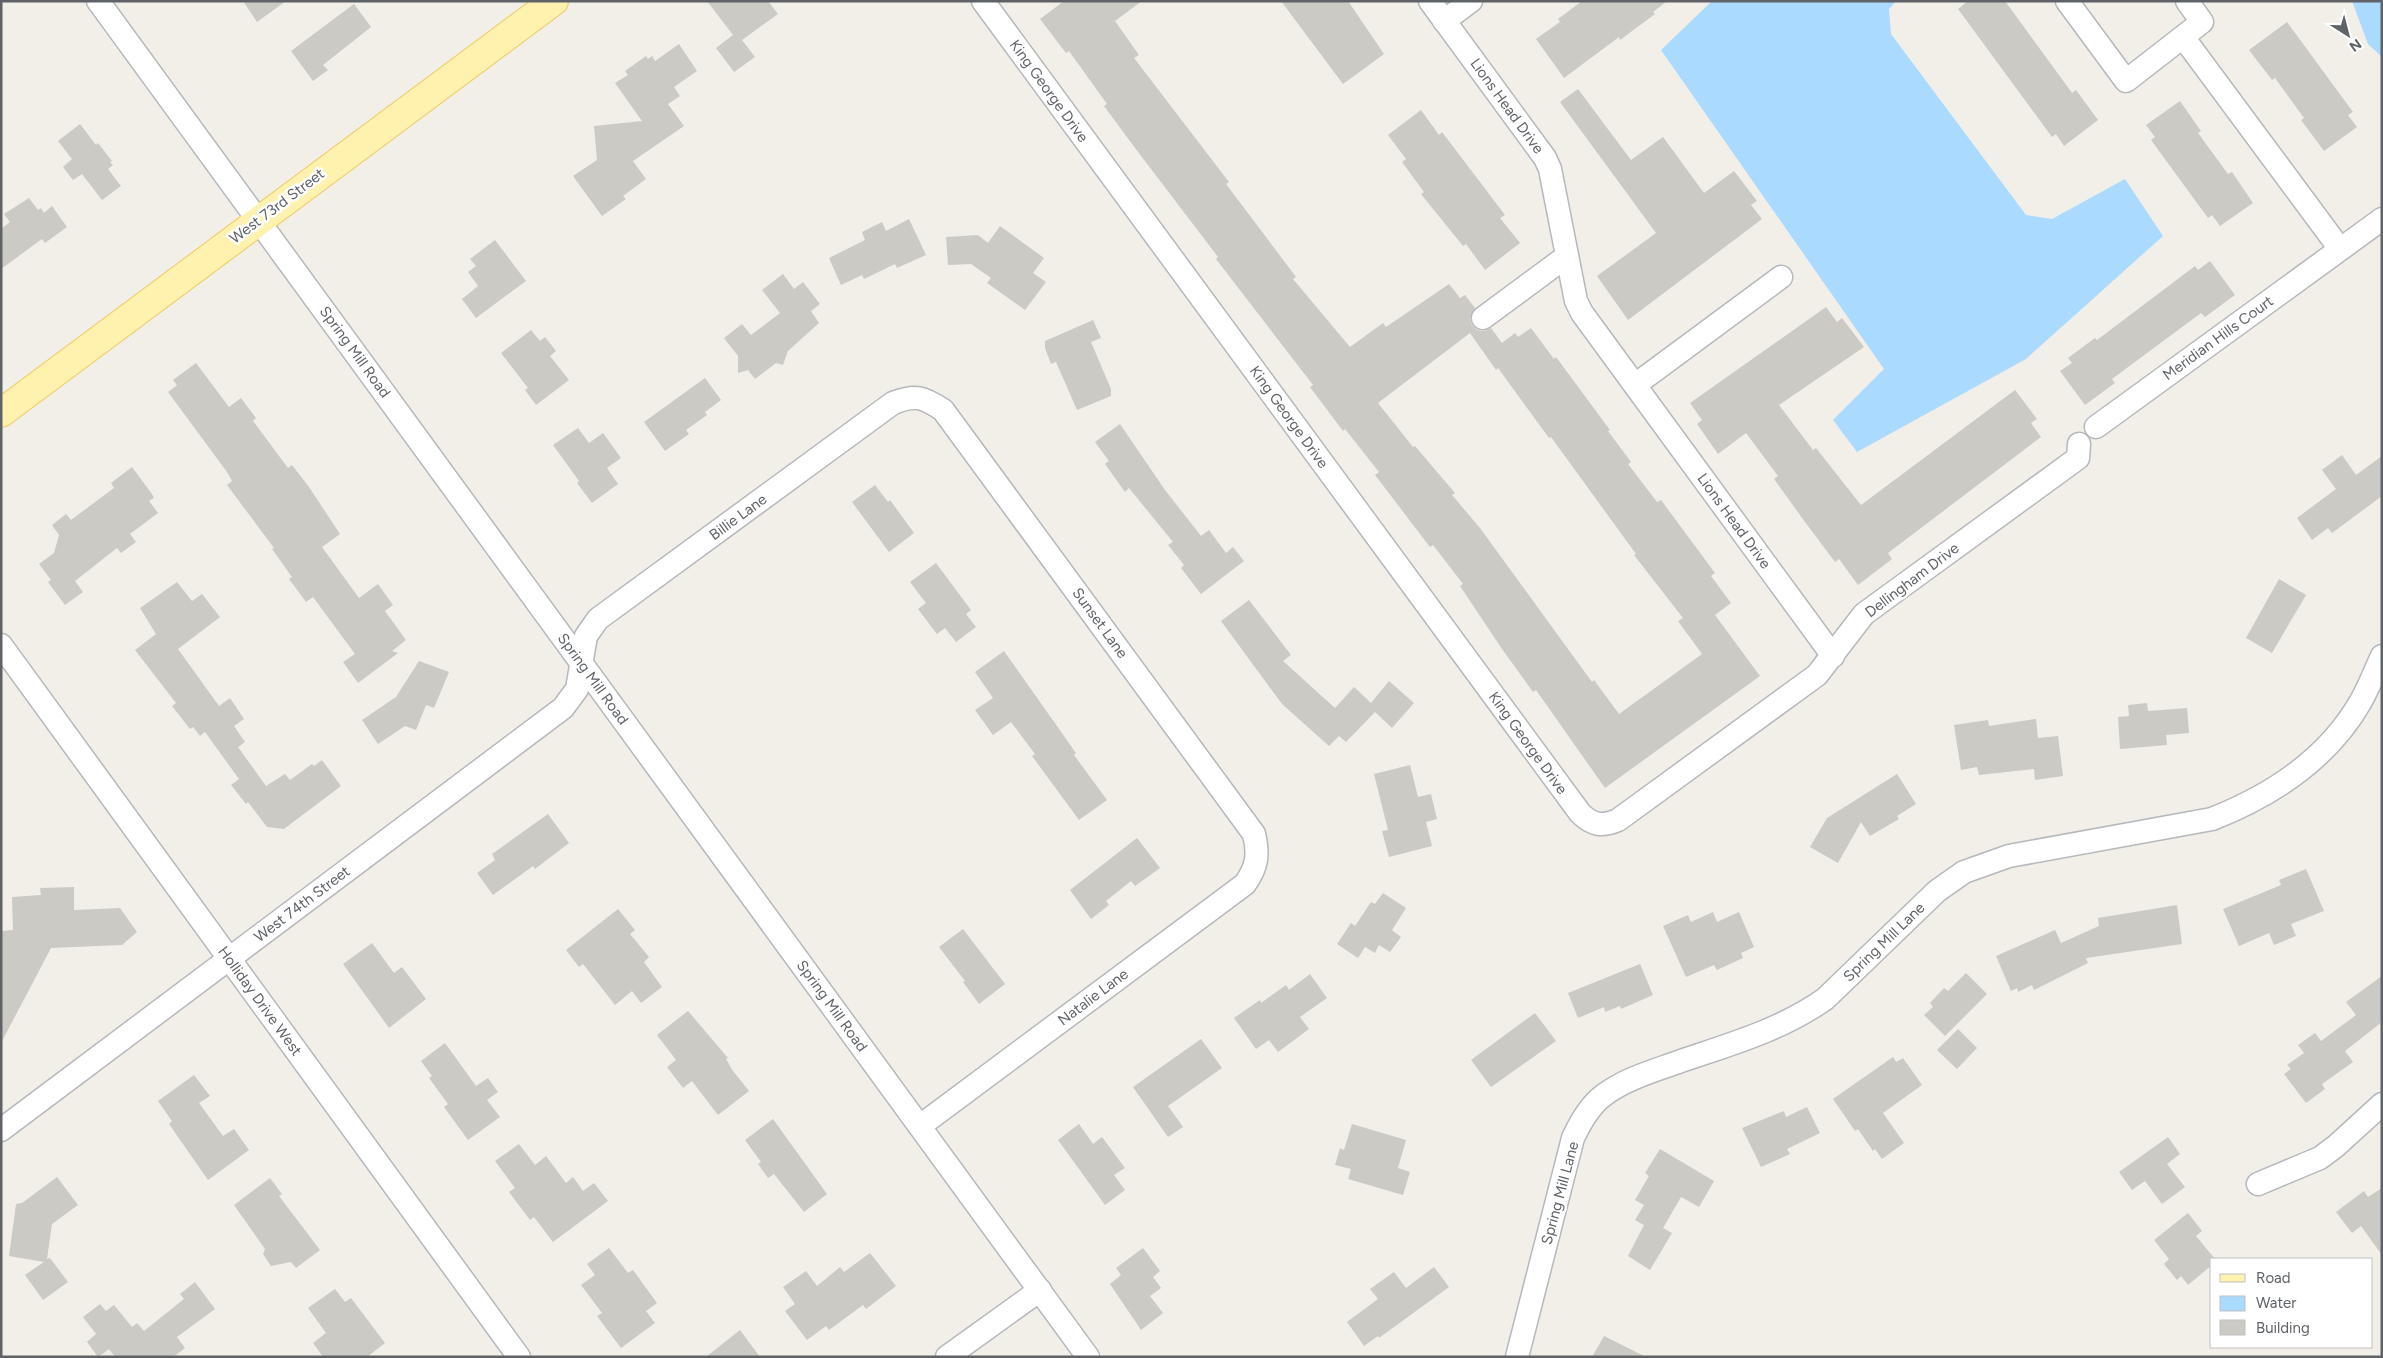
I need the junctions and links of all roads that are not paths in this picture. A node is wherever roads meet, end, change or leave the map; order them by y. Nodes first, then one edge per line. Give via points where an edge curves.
1 (98, 1) edge
2 (554, 1) edge
3 (983, 1) edge
4 (1430, 1) edge
5 (1470, 1) edge
6 (2067, 1) edge
7 (2187, 1) edge
8 (1444, 21) junction
9 (2183, 37) junction
10 (2382, 218) edge
11 (258, 220) junction
12 (2340, 249) junction
13 (1567, 256) junction
14 (1781, 277) dead end
15 (1483, 318) dead end
16 (1635, 385) junction
17 (922, 397) joint
18 (1, 413) edge
19 (2096, 427) dead end
20 (2079, 444) dead end
21 (1, 645) edge
22 (1833, 656) junction
23 (2382, 656) edge
24 (582, 663) junction
25 (1600, 825) joint
26 (1256, 862) joint
27 (229, 959) junction
28 (2382, 1104) edge
29 (920, 1126) junction
30 (1, 1130) edge
31 (2258, 1184) dead end
32 (1040, 1290) junction
33 (519, 1357) edge
34 (947, 1357) edge
35 (1088, 1357) edge
36 (1517, 1357) edge

1 - 11 street, Spring Mill Road
2 - 11 main road, West 73rd Street
3 - 25 street, King George Drive via 1580,813
4 - 8 street, Lions Head Drive
5 - 8 street
6 - 9 street via 2126,81
7 - 9 street via 2202,22
8 - 13 street, Lions Head Drive via 1545,158
9 - 12 street
10 - 12 street, Meridian Hills Court
11 - 18 main road, West 73rd Street
11 - 24 street, Spring Mill Road
12 - 19 street, Meridian Hills Court
13 - 15 street
13 - 16 street, Lions Head Drive via 1576,301 1582,313
14 - 16 street
16 - 22 street, Lions Head Drive
17 - 24 street, Billie Lane via 894,403 598,619 586,636
17 - 26 street, Sunset Lane via 943,410 1254,834 1258,853
20 - 22 street, Dellingham Drive via 2078,458 1864,614
21 - 27 street, Holliday Drive West
22 - 25 street, Dellingham Drive via 1818,675 1690,768 1618,820
23 - 36 street, Spring Mill Lane via 2362,700 2346,725 2307,767 2278,788 2242,808 2212,819 2010,856 1979,865 1937,891 1825,999 1809,1010 1767,1032 1628,1079 1602,1096 1582,1120 1573,1138
24 - 27 street, West 74th Street via 577,689 563,708
24 - 29 street, Spring Mill Road
26 - 29 street, Natalie Lane via 1254,872 1245,884
27 - 30 street, West 74th Street
27 - 33 street, Holliday Drive West
28 - 31 street via 2320,1158
29 - 32 street, Spring Mill Road
32 - 34 street
32 - 35 street, Spring Mill Road

